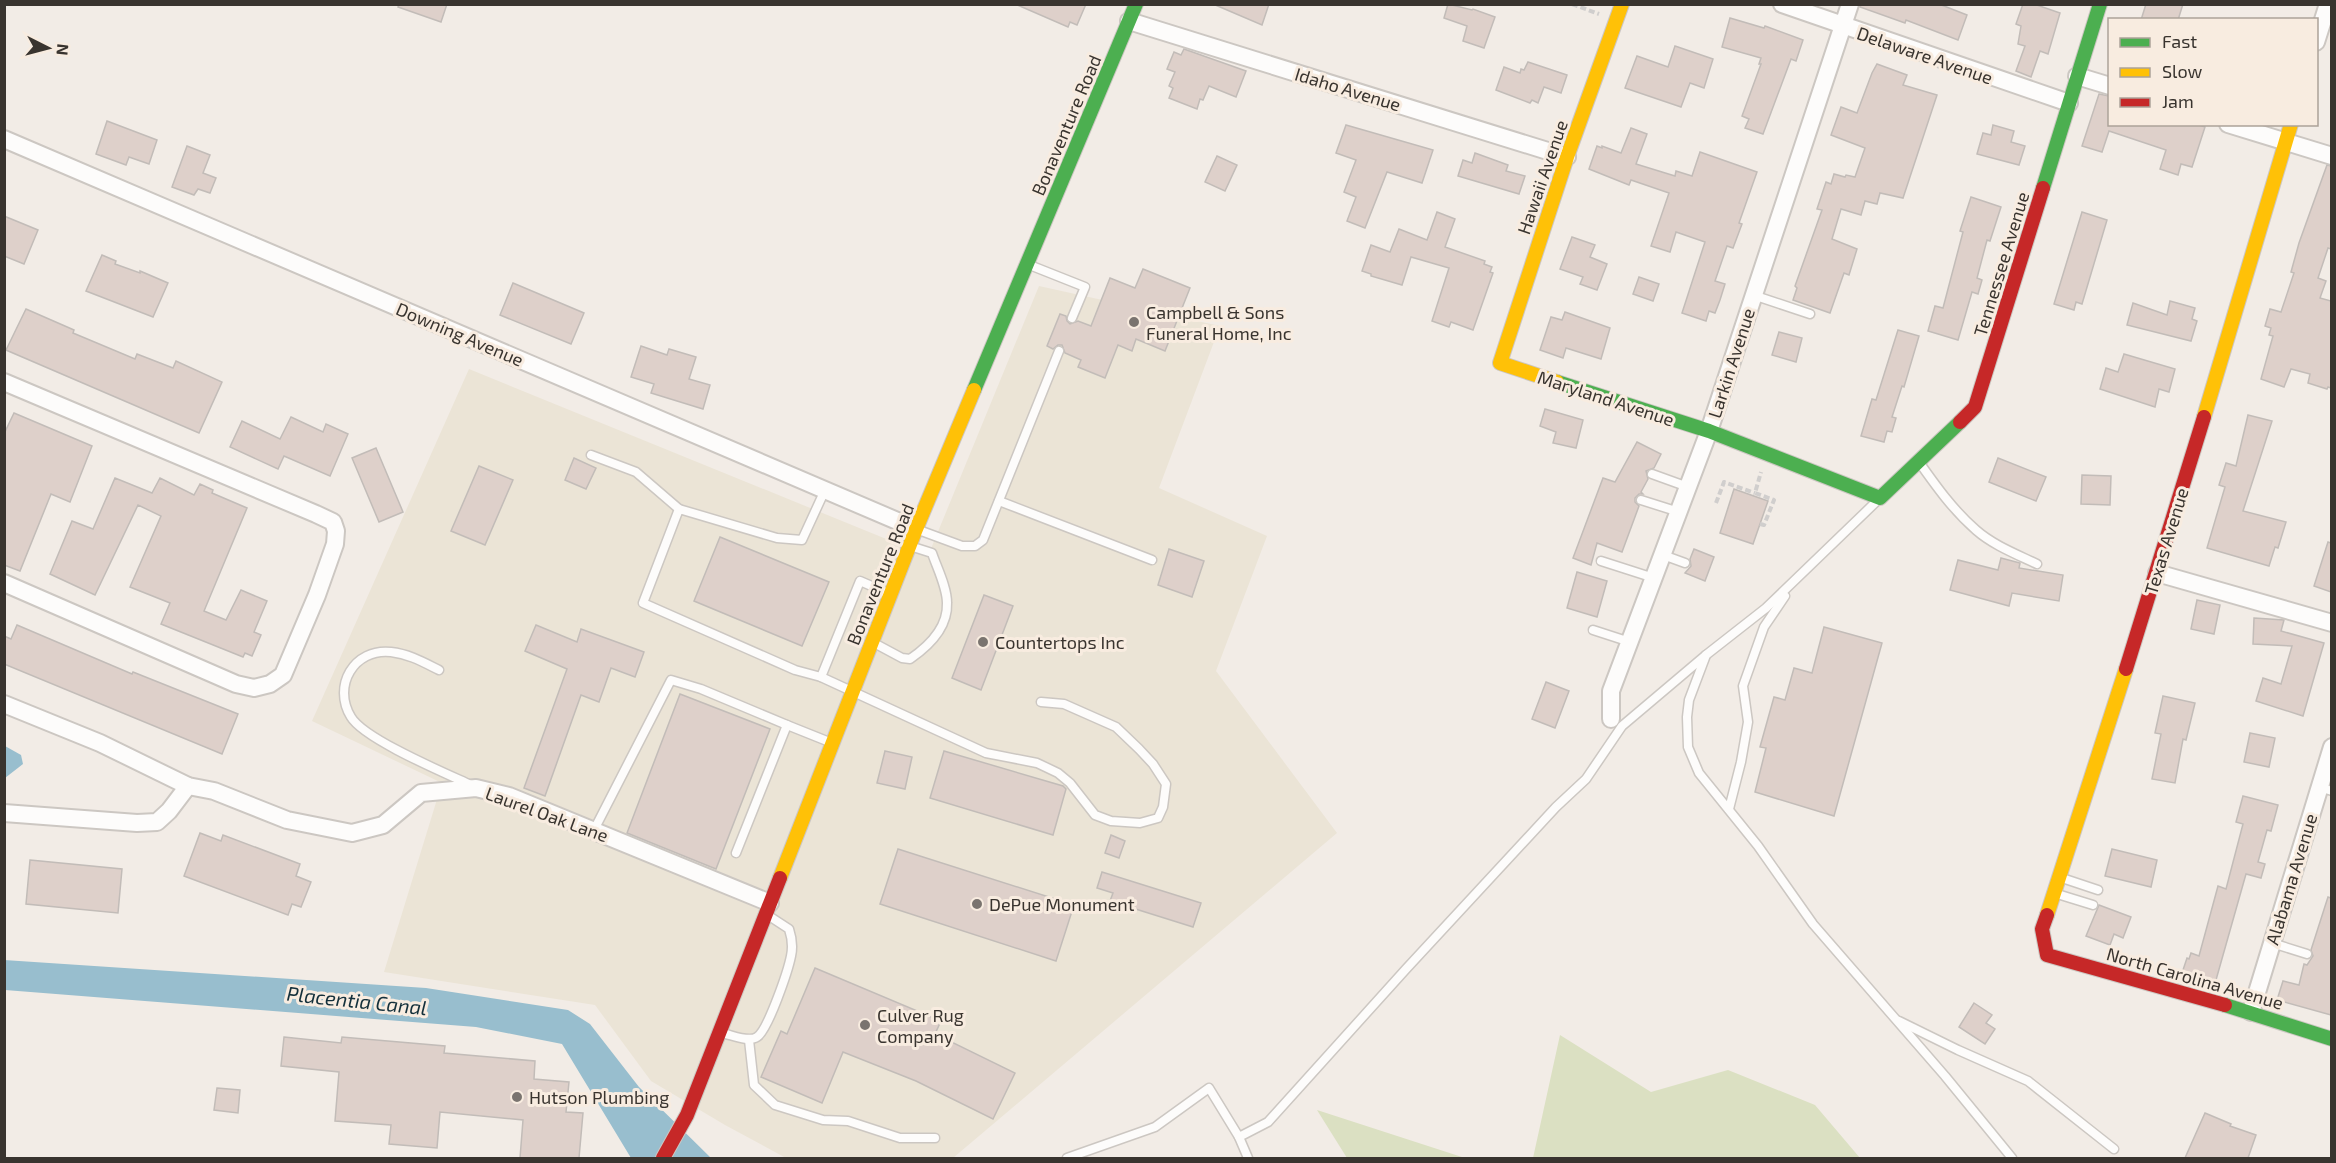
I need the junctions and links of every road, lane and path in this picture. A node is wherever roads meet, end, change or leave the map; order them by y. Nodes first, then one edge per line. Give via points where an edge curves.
1 (1136, 4) edge
2 (1572, 4) edge
3 (1622, 4) edge
4 (1782, 4) edge
5 (1850, 4) edge
6 (2100, 4) edge
7 (2328, 4) edge
8 (1616, 20) junction
9 (1128, 21) junction
10 (1842, 27) junction
11 (2318, 36) edge
12 (2077, 76) junction
13 (2108, 86) edge
14 (2069, 103) junction
15 (2234, 126) edge
16 (2290, 126) edge
17 (4, 139) edge
18 (2285, 143) junction
19 (2331, 156) edge
20 (1567, 157) junction
21 (1027, 264) junction
22 (1753, 295) junction
23 (1810, 314) dead end
24 (1072, 318) dead end
25 (1059, 351) dead end
26 (1500, 363) joint
27 (4, 382) edge
28 (1709, 431) junction
29 (1767, 454) junction
30 (591, 455) dead end
31 (1918, 462) junction
32 (1652, 474) dead end
33 (1688, 487) junction
34 (825, 490) junction
35 (1755, 493) junction
36 (1880, 498) junction
37 (1641, 500) dead end
38 (999, 501) junction
39 (1716, 503) dead end
40 (679, 509) junction
41 (1678, 512) junction
42 (1760, 524) dead end
43 (916, 529) junction
44 (910, 546) junction
45 (1663, 555) junction
46 (1152, 560) dead end
47 (1601, 561) dead end
48 (1685, 563) dead end
49 (2037, 564) dead end
50 (2157, 573) junction
51 (1654, 578) junction
52 (4, 583) edge
53 (1793, 584) junction
54 (891, 594) junction
55 (2331, 622) edge
56 (1593, 630) dead end
57 (1630, 642) junction
58 (872, 643) junction
59 (1706, 655) junction
60 (439, 670) dead end
61 (821, 677) junction
62 (853, 690) junction
63 (1041, 702) dead end
64 (4, 704) edge
65 (1611, 719) dead end
66 (787, 726) junction
67 (833, 743) junction
68 (2331, 747) edge
69 (188, 786) junction
70 (476, 788) junction
71 (2325, 789) edge
72 (1729, 809) junction
73 (4, 813) edge
74 (594, 830) junction
75 (736, 853) dead end
76 (2058, 877) junction
77 (2098, 890) dead end
78 (2053, 893) junction
79 (2093, 905) dead end
80 (768, 908) junction
81 (2272, 943) junction
82 (2307, 954) dead end
83 (2047, 955) joint
84 (2251, 1012) junction
85 (1896, 1020) junction
86 (719, 1033) junction
87 (2331, 1039) edge
88 (749, 1040) junction
89 (1239, 1137) junction
90 (935, 1138) dead end
91 (2114, 1149) dead end
92 (663, 1158) edge
93 (1067, 1158) edge
94 (1248, 1158) edge
95 (2012, 1158) edge

1 - 9 street, Bonaventure Road
2 - 8 path
3 - 8 street, Hawaii Avenue
4 - 10 street, Delaware Avenue
5 - 10 street, Larkin Avenue
6 - 12 street, Tennessee Avenue
7 - 11 street
8 - 20 street, Hawaii Avenue
9 - 20 street, Idaho Avenue
9 - 21 street, Bonaventure Road
10 - 14 street, Delaware Avenue
10 - 22 street, Larkin Avenue
12 - 13 street
12 - 14 street, Tennessee Avenue
14 - 31 street, Tennessee Avenue via 1976,407
15 - 18 street
16 - 18 street, Texas Avenue
17 - 34 street, Downing Avenue
18 - 19 street
18 - 50 street, Texas Avenue
20 - 26 street, Hawaii Avenue
21 - 24 lane via 1085,287
21 - 43 street, Bonaventure Road
22 - 23 lane
22 - 28 street, Larkin Avenue
25 - 38 lane
26 - 28 street, Maryland Avenue
27 - 52 street via 316,514 333,522 336,531 317,595 283,675 254,688 226,680
28 - 29 street, Maryland Avenue
28 - 33 street, Larkin Avenue
29 - 35 path
29 - 36 street, Maryland Avenue
30 - 40 lane via 636,472
31 - 36 street, Tennessee Avenue
31 - 49 lane via 1976,530
32 - 33 lane
33 - 41 street, Larkin Avenue
34 - 40 lane via 802,540 777,538
34 - 43 street, Downing Avenue
35 - 39 path via 1724,482
35 - 42 path via 1774,500 1764,525
36 - 53 lane
37 - 41 lane
38 - 43 lane via 983,540 975,546 962,546
38 - 46 lane
40 - 61 lane via 643,603 795,670
41 - 45 street, Larkin Avenue
43 - 44 street, Bonaventure Road
44 - 54 street, Bonaventure Road
44 - 58 lane via 932,553 948,603 944,620 929,646 910,659
45 - 48 lane
45 - 51 street, Larkin Avenue
47 - 51 lane
50 - 55 street
50 - 76 street, Texas Avenue
51 - 57 street, Larkin Avenue
53 - 59 lane
53 - 72 lane via 1764,627 1747,672 1743,687 1748,722
54 - 58 street, Bonaventure Road
54 - 61 lane via 860,581
56 - 57 lane
57 - 65 street, Larkin Avenue via 1611,691
58 - 62 street, Bonaventure Road
59 - 72 lane via 1689,700 1688,747 1699,773
59 - 89 lane via 1622,726 1586,779 1414,960 1268,1122
60 - 70 lane via 413,657 389,652 367,655 350,669 343,690 351,718 374,737
61 - 62 lane
62 - 63 lane via 986,753 1037,763 1058,773 1095,815 1111,821 1140,823 1158,818 1166,784 1139,749 1116,727 1064,704
62 - 67 street, Bonaventure Road
64 - 69 street, Laurel Oak Lane via 100,743
66 - 67 lane
66 - 74 lane via 670,680
66 - 75 lane
67 - 80 street, Bonaventure Road
68 - 71 street, Alabama Avenue
69 - 70 street, Laurel Oak Lane via 214,791 287,820 352,833 383,825 421,793
69 - 73 street via 157,822
70 - 74 street, Laurel Oak Lane via 509,796
71 - 81 street, Alabama Avenue
72 - 85 lane via 1813,924
74 - 80 street, Laurel Oak Lane
76 - 77 lane
76 - 78 street, Texas Avenue
78 - 79 lane
78 - 83 street, Texas Avenue via 2042,929
80 - 86 street, Bonaventure Road
80 - 88 lane via 789,929 792,955 766,1027 757,1038
81 - 82 lane
81 - 84 street, Alabama Avenue
83 - 84 street, North Carolina Avenue
84 - 87 street, North Carolina Avenue
85 - 91 lane via 2028,1081
85 - 95 lane
86 - 88 lane
86 - 92 street, Bonaventure Road via 687,1115
88 - 90 lane via 754,1085 775,1105 823,1120 848,1121 900,1138
89 - 93 lane via 1209,1088 1155,1126
89 - 94 lane

